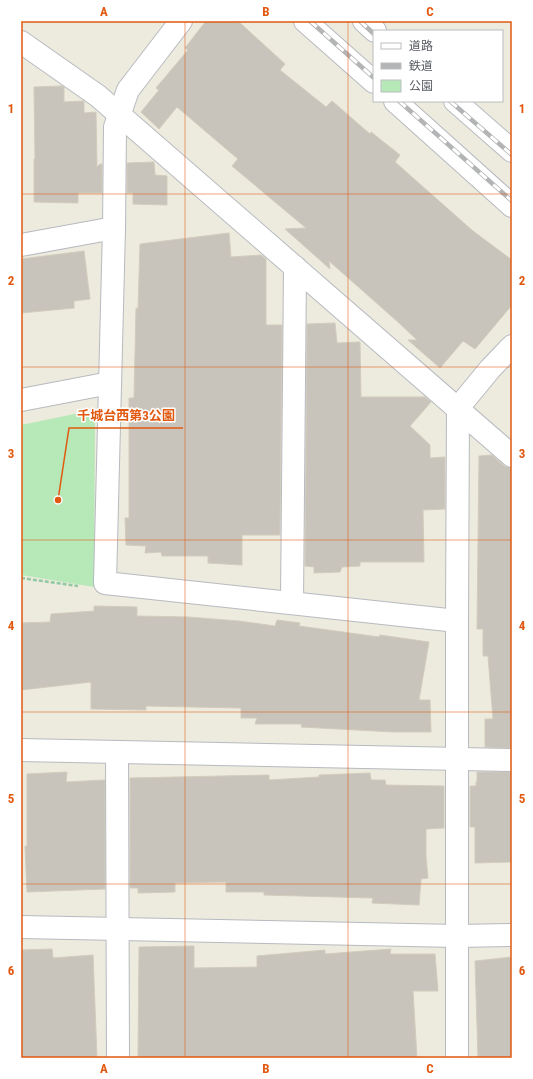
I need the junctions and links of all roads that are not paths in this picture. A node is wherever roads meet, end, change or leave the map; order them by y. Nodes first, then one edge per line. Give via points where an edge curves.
1 (181, 21) edge
2 (305, 21) edge
3 (364, 21) edge
4 (374, 30) edge
5 (21, 42) edge
6 (373, 81) edge
7 (396, 102) edge
8 (456, 102) edge
9 (119, 114) junction
10 (512, 151) edge
11 (512, 206) edge
12 (114, 228) junction
13 (21, 245) edge
14 (294, 267) junction
15 (512, 346) edge
16 (110, 383) junction
17 (21, 400) edge
18 (458, 408) junction
19 (512, 456) edge
20 (292, 603) junction
21 (456, 621) junction
22 (21, 750) edge
23 (117, 752) junction
24 (457, 759) junction
25 (512, 760) edge
26 (21, 927) edge
27 (118, 929) junction
28 (512, 935) edge
29 (457, 936) junction
30 (118, 1058) edge
31 (457, 1058) edge

1 - 9 street via 128,90
2 - 6 street
3 - 4 street
5 - 9 street via 98,96
7 - 11 street
8 - 10 street
9 - 12 street via 114,127
9 - 14 street
12 - 13 street
12 - 16 street
14 - 18 street
14 - 20 street
15 - 18 street
16 - 17 street
16 - 20 street via 105,583
18 - 19 street
18 - 21 street
20 - 21 street
21 - 24 street
22 - 23 street
23 - 24 street
23 - 27 street
24 - 25 street
24 - 29 street
26 - 27 street
27 - 29 street
27 - 30 street
28 - 29 street
29 - 31 street

